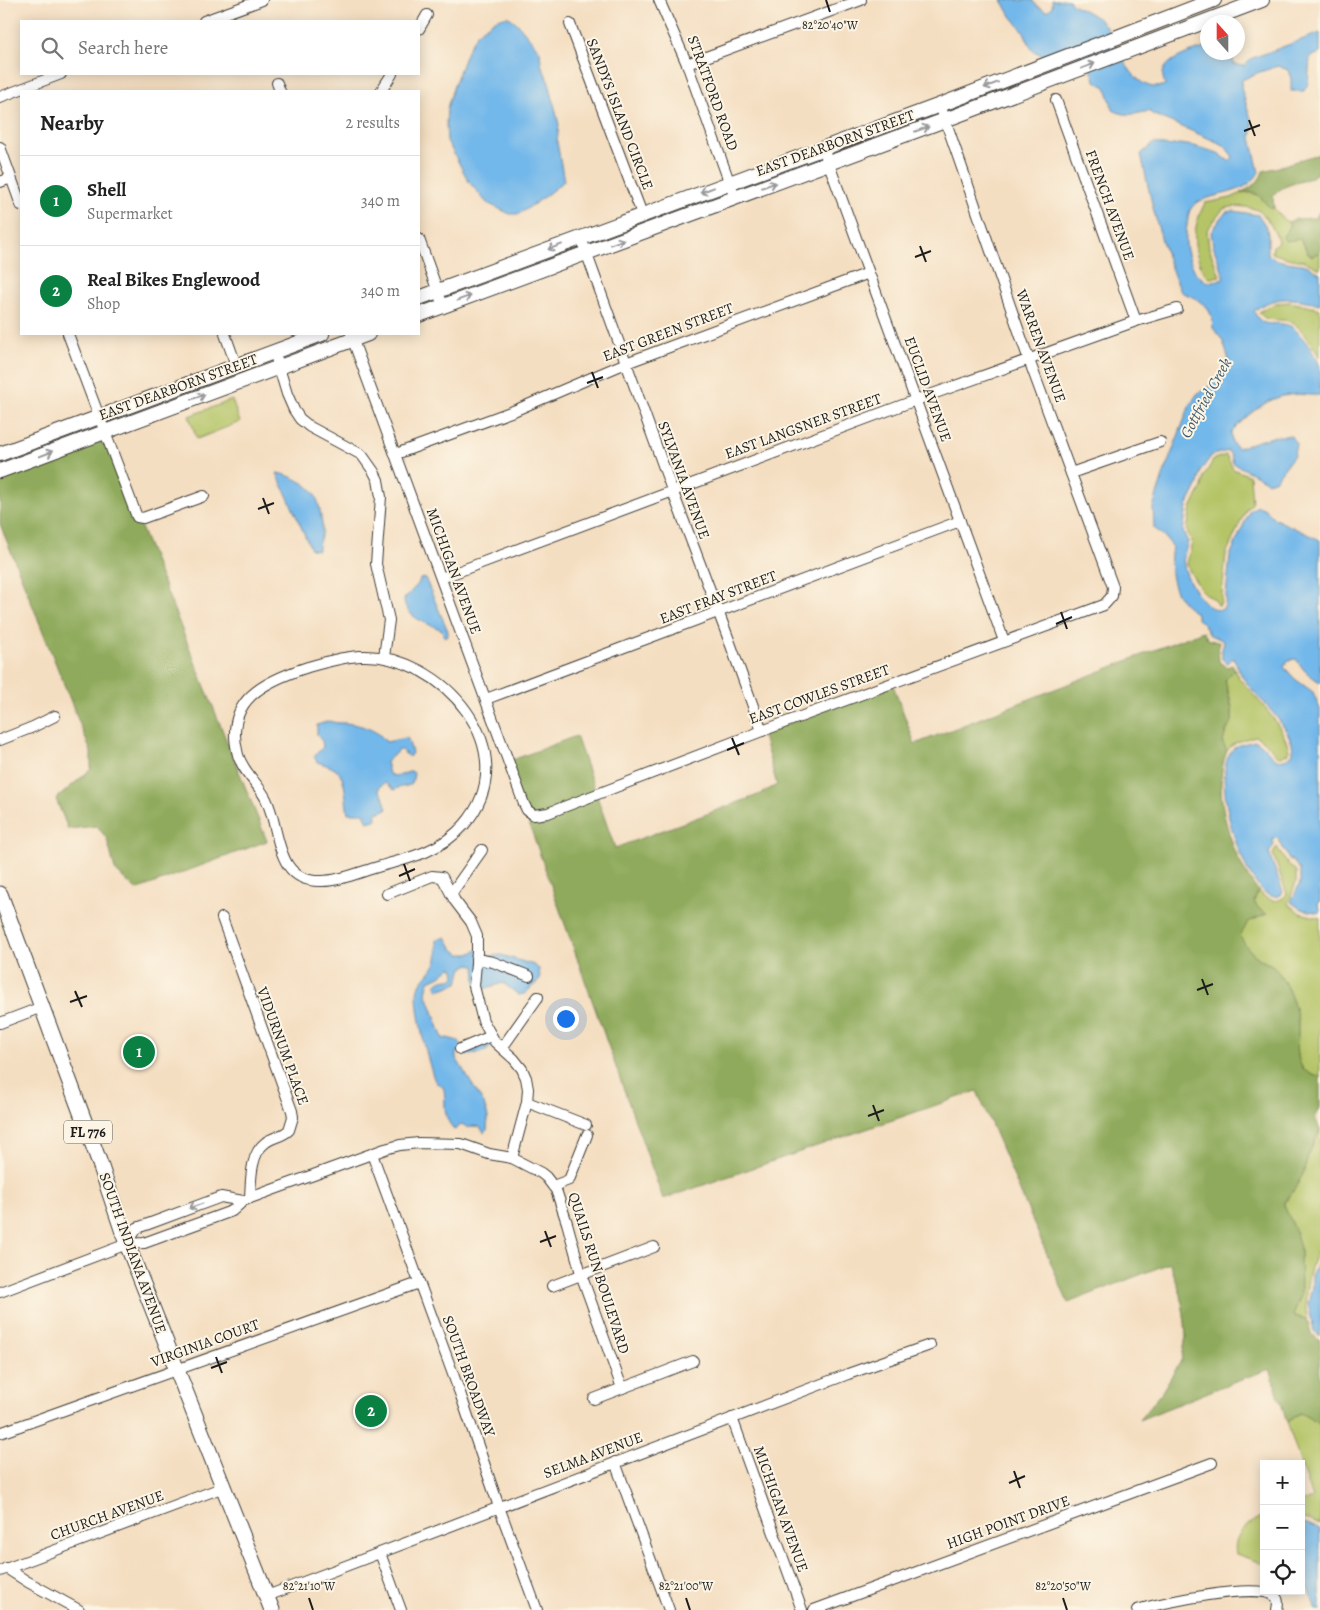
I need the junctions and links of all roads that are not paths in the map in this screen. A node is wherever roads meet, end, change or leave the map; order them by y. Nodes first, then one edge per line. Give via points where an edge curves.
1 (262, 0) edge
2 (659, 0) edge
3 (861, 0) edge
4 (1214, 0) edge
5 (1262, 0) edge
6 (427, 15) dead end
7 (207, 20) edge
8 (570, 24) dead end
9 (420, 27) edge
10 (687, 64) junction
11 (58, 75) edge
12 (391, 75) edge
13 (382, 90) edge
14 (0, 96) edge
15 (1056, 100) dead end
16 (940, 105) junction
17 (945, 120) junction
18 (0, 147) edge
19 (823, 148) junction
20 (829, 163) junction
21 (12, 178) junction
22 (0, 182) edge
23 (730, 182) junction
24 (735, 198) junction
25 (20, 202) edge
26 (642, 214) junction
27 (581, 238) junction
28 (420, 242) edge
29 (587, 253) junction
30 (869, 272) junction
31 (438, 290) junction
32 (420, 298) edge
33 (443, 306) junction
34 (1177, 309) dead end
35 (420, 315) edge
36 (1136, 321) junction
37 (68, 335) edge
38 (225, 335) edge
39 (319, 335) edge
40 (352, 337) edge
41 (274, 351) junction
42 (1029, 360) junction
43 (626, 363) junction
44 (236, 365) junction
45 (279, 367) junction
46 (916, 400) junction
47 (98, 416) junction
48 (104, 432) junction
49 (1160, 442) dead end
50 (0, 454) edge
51 (396, 454) junction
52 (0, 471) edge
53 (1071, 473) junction
54 (672, 490) junction
55 (204, 496) dead end
56 (960, 521) junction
57 (441, 578) junction
58 (1112, 596) joint
59 (718, 613) junction
60 (1004, 641) junction
61 (384, 657) junction
62 (486, 699) junction
63 (55, 716) dead end
64 (762, 731) junction
65 (0, 740) edge
66 (534, 815) joint
67 (482, 850) dead end
68 (0, 894) edge
69 (387, 894) dead end
70 (451, 894) junction
71 (222, 918) dead end
72 (476, 959) junction
73 (529, 976) dead end
74 (538, 997) dead end
75 (42, 1007) junction
76 (0, 1023) edge
77 (491, 1036) junction
78 (502, 1048) junction
79 (460, 1049) dead end
80 (527, 1102) junction
81 (372, 1154) junction
82 (512, 1158) junction
83 (553, 1186) junction
84 (246, 1200) junction
85 (127, 1244) junction
86 (654, 1247) dead end
87 (581, 1275) junction
88 (419, 1283) junction
89 (552, 1286) dead end
90 (0, 1292) edge
91 (930, 1345) dead end
92 (693, 1361) dead end
93 (176, 1370) junction
94 (622, 1388) junction
95 (594, 1399) dead end
96 (732, 1418) junction
97 (0, 1433) edge
98 (616, 1462) junction
99 (1212, 1463) dead end
100 (224, 1488) junction
101 (499, 1507) junction
102 (380, 1553) junction
103 (3, 1569) edge
104 (270, 1603) edge
105 (79, 1610) edge
106 (401, 1610) edge
107 (537, 1610) edge
108 (669, 1610) edge
109 (802, 1610) edge
110 (814, 1610) edge
111 (1137, 1610) edge
112 (1277, 1610) edge

1 - 7 street
2 - 10 street, STRATFORD ROAD
3 - 10 street
4 -> 16 main road, EAST DEARBORN STREET
17 -> 5 main road, EAST DEARBORN STREET
6 - 9 street
8 - 26 street, SANDYS ISLAND CIRCLE
10 - 23 street, STRATFORD ROAD
11 - 14 street
12 - 13 street
15 - 36 street, FRENCH AVENUE
16 - 17 street, WARREN AVENUE
16 - 19 main road, EAST DEARBORN STREET
20 -> 17 main road, EAST DEARBORN STREET
17 - 42 street, WARREN AVENUE
18 - 21 street
19 - 20 street, EUCLID AVENUE
19 - 23 main road, EAST DEARBORN STREET
24 -> 20 main road, EAST DEARBORN STREET
20 - 30 street, EUCLID AVENUE
21 - 22 street
21 - 25 street
23 - 24 street, STRATFORD ROAD
23 -> 26 main road, EAST DEARBORN STREET
29 -> 24 main road, EAST DEARBORN STREET
26 - 27 main road, EAST DEARBORN STREET
27 - 29 street, SYLVANIA AVENUE
27 -> 31 main road, EAST DEARBORN STREET
28 - 31 street
33 -> 29 main road, EAST DEARBORN STREET
29 - 43 street, SYLVANIA AVENUE
30 - 43 street, EAST GREEN STREET
30 - 46 street, EUCLID AVENUE
31 - 32 main road, EAST DEARBORN STREET
31 - 33 street
33 - 35 main road, EAST DEARBORN STREET
34 - 36 street, EAST LANGSNER STREET
36 - 42 street, EAST LANGSNER STREET
37 - 47 street
38 - 44 street
39 - 41 main road, EAST DEARBORN STREET
40 - 45 main road, EAST DEARBORN STREET
40 - 51 street, MICHIGAN AVENUE
41 - 44 main road, EAST DEARBORN STREET
41 - 45 street
42 - 46 street, EAST LANGSNER STREET
42 - 53 street, WARREN AVENUE
43 - 51 street, EAST GREEN STREET via 533,404
43 - 54 street, SYLVANIA AVENUE
44 - 47 main road, EAST DEARBORN STREET
48 -> 45 main road, EAST DEARBORN STREET
45 - 61 street via 287,394 300,418 310,427 358,452 378,480 381,497 376,564 389,620
46 - 54 street, EAST LANGSNER STREET
46 - 56 street, EUCLID AVENUE
47 - 48 street
47 - 50 main road, EAST DEARBORN STREET
52 -> 48 main road, EAST DEARBORN STREET
48 - 55 street via 137,517 143,518
49 - 53 street
51 - 57 street, MICHIGAN AVENUE
53 - 58 street, WARREN AVENUE via 1113,587
54 - 57 street, EAST LANGSNER STREET
54 - 59 street, SYLVANIA AVENUE
56 - 59 street, EAST FRAY STREET
56 - 60 street, EUCLID AVENUE
57 - 62 street, MICHIGAN AVENUE
58 - 60 street, EAST COWLES STREET via 1104,605
59 - 62 street, EAST FRAY STREET
59 - 64 street, SYLVANIA AVENUE
60 - 64 street, EAST COWLES STREET
61 - 61 street via 437,680 466,711 484,753 486,777 483,792 464,825 427,852 330,880 311,880 296,873 284,859 272,811 242,764 235,739 239,712 254,692 283,676 344,657
62 - 66 street, MICHIGAN AVENUE via 524,804
63 - 65 street
64 - 66 street, EAST COWLES STREET via 548,813
67 - 70 street
68 - 75 main road, SOUTH INDIANA AVENUE / FL 776
69 - 70 street via 432,876 442,877
70 - 72 street via 474,928 478,945
71 - 84 street, VIDURNUM PLACE via 293,1116 287,1132 266,1142 258,1151
72 - 73 street
72 - 77 street via 475,994
74 - 78 street
75 - 76 street
75 - 85 main road, SOUTH INDIANA AVENUE / FL 776
77 - 78 street
77 - 79 street
78 - 80 street via 522,1069 528,1088
80 - 82 street
80 - 83 street via 586,1130 569,1180
81 - 82 street, QUAILS RUN BOULEVARD via 419,1143 470,1146
81 - 84 street, QUAILS RUN BOULEVARD
81 - 88 street, SOUTH BROADWAY
82 - 83 street, QUAILS RUN BOULEVARD via 541,1173
83 - 87 street, QUAILS RUN BOULEVARD
84 - 85 street, QUAILS RUN BOULEVARD via 232,1211 144,1244
84 -> 85 street, QUAILS RUN BOULEVARD via 221,1197 137,1228
85 - 90 street
85 - 93 main road, SOUTH INDIANA AVENUE / FL 776
86 - 87 street
87 - 89 street
87 - 94 street, QUAILS RUN BOULEVARD
88 - 93 street, VIRGINIA COURT
88 - 101 street, SOUTH BROADWAY
91 - 96 street, SELMA AVENUE
92 - 94 street
93 - 97 street, VIRGINIA COURT
93 - 100 main road, SOUTH INDIANA AVENUE / FL 776
94 - 95 street
96 - 98 street, SELMA AVENUE
96 - 109 street, MICHIGAN AVENUE
98 - 101 street, SELMA AVENUE
98 - 108 street
99 - 110 street, HIGH POINT DRIVE
100 - 103 street, CHURCH AVENUE
100 - 104 main road, SOUTH INDIANA AVENUE / FL 776
101 - 102 street, SELMA AVENUE
101 - 107 street, SOUTH BROADWAY
102 - 104 street, SELMA AVENUE
102 - 106 street
103 - 105 street
111 - 112 street via 1183,1598 1255,1590 1276,1597

